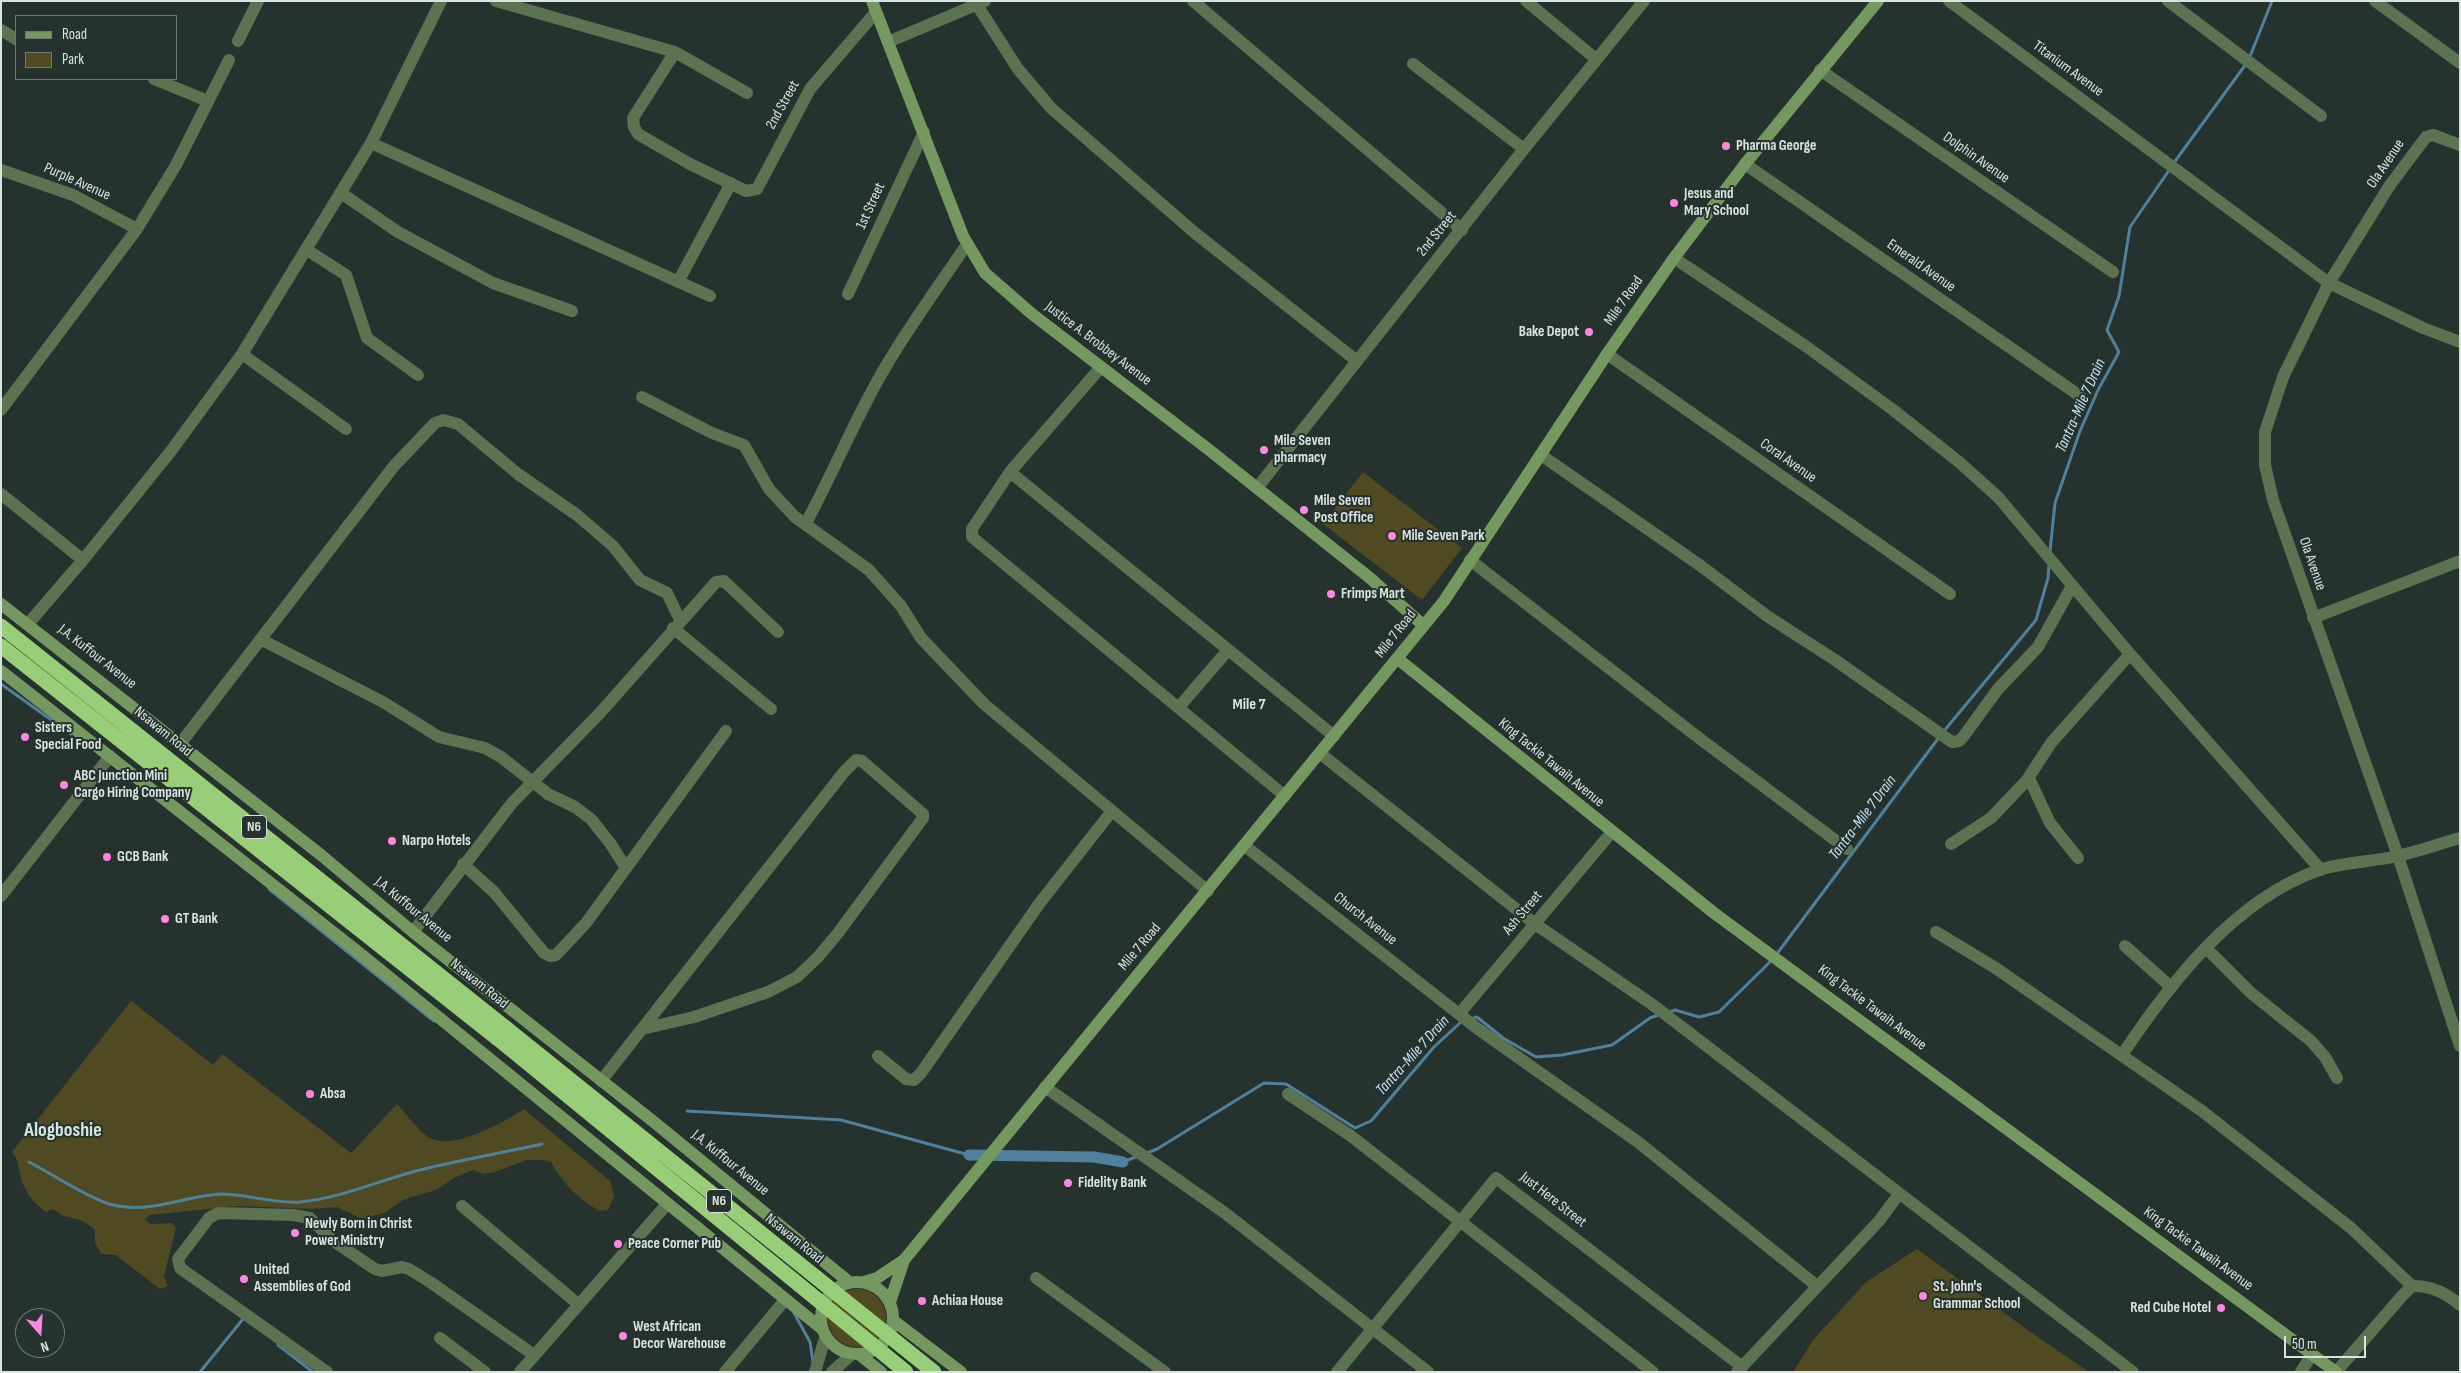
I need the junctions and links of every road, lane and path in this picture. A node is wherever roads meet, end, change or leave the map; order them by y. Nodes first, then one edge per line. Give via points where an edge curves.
1 (258, 1) edge
2 (441, 1) edge
3 (496, 1) edge
4 (1194, 1) edge
5 (1526, 1) edge
6 (1644, 1) edge
7 (1878, 1) edge
8 (1949, 1) edge
9 (2168, 1) edge
10 (2375, 1) edge
11 (981, 3) edge
12 (874, 7) edge
13 (1, 30) edge
14 (15, 38) edge
15 (238, 40) dead end
16 (888, 42) junction
17 (674, 52) junction
18 (1596, 59) junction
19 (228, 60) dead end
20 (2460, 63) edge
21 (1413, 64) dead end
22 (1820, 70) junction
23 (156, 80) edge
24 (747, 93) dead end
25 (208, 101) junction
26 (2321, 116) dead end
27 (924, 132) junction
28 (371, 143) junction
29 (2454, 143) edge
30 (1524, 149) junction
31 (1745, 164) junction
32 (1, 170) edge
33 (731, 184) junction
34 (341, 194) junction
35 (137, 229) junction
36 (1462, 230) junction
37 (967, 244) junction
38 (307, 250) junction
39 (1674, 258) junction
40 (2113, 272) dead end
41 (678, 282) junction
42 (2329, 282) junction
43 (848, 294) dead end
44 (710, 296) dead end
45 (572, 311) dead end
46 (2460, 342) edge
47 (242, 354) junction
48 (1607, 354) junction
49 (1356, 361) junction
50 (1101, 367) junction
51 (418, 375) dead end
52 (2080, 396) dead end
53 (642, 397) dead end
54 (1, 410) edge
55 (346, 429) dead end
56 (1541, 455) junction
57 (1010, 472) junction
58 (1257, 488) junction
59 (1, 494) edge
60 (806, 523) junction
61 (83, 560) junction
62 (1470, 560) junction
63 (2460, 561) edge
64 (2072, 586) junction
65 (1950, 594) dead end
66 (1, 604) edge
67 (2313, 618) junction
68 (28, 624) junction
69 (676, 624) junction
70 (1423, 625) junction
71 (1, 626) edge
72 (778, 632) dead end
73 (262, 640) junction
74 (1, 646) edge
75 (1228, 650) junction
76 (2130, 654) junction
77 (1398, 659) junction
78 (1, 671) edge
79 (1179, 707) junction
80 (771, 709) dead end
81 (726, 731) dead end
82 (1334, 736) junction
83 (180, 744) junction
84 (1320, 754) junction
85 (110, 756) junction
86 (2029, 778) junction
87 (533, 781) junction
88 (1285, 796) junction
89 (1112, 811) junction
90 (1611, 832) junction
91 (2460, 838) edge
92 (1951, 844) dead end
93 (1245, 846) junction
94 (1847, 849) dead end
95 (2398, 856) junction
96 (2078, 858) dead end
97 (463, 864) junction
98 (626, 868) junction
99 (2321, 870) junction
100 (1208, 891) junction
101 (1, 896) edge
102 (1535, 924) junction
103 (413, 932) junction
104 (1936, 932) dead end
105 (2125, 946) dead end
106 (2207, 949) junction
107 (2171, 987) junction
108 (1463, 1015) junction
109 (2456, 1026) edge
110 (642, 1029) junction
111 (501, 1033) junction
112 (2460, 1046) edge
113 (2122, 1055) junction
114 (878, 1056) dead end
115 (2337, 1078) dead end
116 (602, 1081) junction
117 (1045, 1087) junction
118 (1288, 1094) dead end
119 (1899, 1194) junction
120 (666, 1204) junction
121 (462, 1206) dead end
122 (1460, 1220) junction
123 (904, 1260) junction
124 (1036, 1278) dead end
125 (849, 1282) junction
126 (864, 1282) junction
127 (1817, 1286) junction
128 (2412, 1286) junction
129 (2454, 1293) edge
130 (786, 1300) junction
131 (890, 1302) junction
132 (578, 1304) junction
133 (2460, 1305) edge
134 (894, 1321) junction
135 (1371, 1329) junction
136 (823, 1333) junction
137 (440, 1338) dead end
138 (2312, 1354) junction
139 (534, 1355) junction
140 (856, 1355) junction
141 (1739, 1369) edge
142 (327, 1372) edge
143 (485, 1372) edge
144 (520, 1372) edge
145 (725, 1372) edge
146 (815, 1372) edge
147 (832, 1372) edge
148 (880, 1372) edge
149 (906, 1372) edge
150 (934, 1372) edge
151 (961, 1372) edge
152 (1165, 1372) edge
153 (1337, 1372) edge
154 (1428, 1372) edge
155 (1653, 1372) edge
156 (2133, 1372) edge
157 (2301, 1372) edge
158 (2336, 1372) edge

1 - 15 street
2 - 28 street
3 - 17 street
4 - 36 street
5 - 18 street
6 - 18 street, 2nd Street
7 - 22 street, Mile 7 Road
8 - 42 street, Titanium Avenue
9 - 26 street
10 - 20 street
11 - 16 street
11 - 49 street via 1018,69 1051,108 1195,232
12 - 16 street, Justice A. Brobbey Avenue
12 - 33 street, 2nd Street via 810,88 757,189 746,191
13 - 14 street
16 - 27 street, Justice A. Brobbey Avenue
17 - 24 street
17 - 33 street via 633,118 634,127 638,134
18 - 30 street, 2nd Street
19 - 25 street
21 - 30 street
22 - 31 street, Mile 7 Road
22 - 40 street, Dolphin Avenue
23 - 25 street
25 - 35 street via 176,165
27 - 37 street, Justice A. Brobbey Avenue
27 - 43 street, 1st Street
28 - 34 street
28 - 41 street
29 - 42 street, Ola Avenue via 2433,135 2421,141
30 - 36 street, 2nd Street
31 - 39 street, Mile 7 Road
31 - 52 street, Emerald Avenue
32 - 35 street, Purple Avenue via 73,195
33 - 41 street
34 - 38 street
34 - 45 street via 398,232 493,283
35 - 54 street
36 - 49 street, 2nd Street
37 - 50 street, Justice A. Brobbey Avenue via 985,273
37 - 60 street via 888,361
38 - 47 street
38 - 51 street via 346,275 367,338
39 - 48 street, Mile 7 Road
39 - 64 street via 1807,347 1959,462 1998,497
41 - 44 street
42 - 46 street, Titanium Avenue via 2423,328
42 - 67 street, Ola Avenue via 2283,377 2265,432 2265,465 2273,500
47 - 55 street
47 - 61 street via 171,451
48 - 56 street, Mile 7 Road
48 - 65 street, Coral Avenue
49 - 58 street, 2nd Street
50 - 57 street
50 - 58 street, Justice A. Brobbey Avenue
53 - 60 street via 712,433 744,445 769,489
56 - 62 street, Mile 7 Road
56 - 64 street via 1767,616 1952,742 1959,741 1998,689 2038,648
57 - 75 street
57 - 79 street via 972,529 972,537
58 - 70 street, Justice A. Brobbey Avenue via 1370,578
59 - 61 street
60 - 89 street via 869,570 901,606 922,638 984,704
61 - 68 street
62 - 70 street, Mile 7 Road via 1444,601
62 - 94 street
63 - 67 street
64 - 76 street
66 - 68 street, J.A. Kuffour Avenue
67 - 95 street, Ola Avenue
68 - 83 street, J.A. Kuffour Avenue
69 - 72 street via 708,589 724,581
69 - 73 street via 666,593 640,580 613,546 458,424 443,420 435,423 394,466
69 - 80 street
69 - 87 street via 600,713
70 - 77 street, Mile 7 Road
71 - 111 highway, Nsawam Road / N6
73 - 83 street
73 - 87 street via 383,702 439,737 485,748
74 - 111 highway, Nsawam Road / N6
75 - 79 street
75 - 82 street
76 - 86 street via 2051,743
76 - 99 street
77 - 82 street, Mile 7 Road
77 - 90 street, King Tackie Tawaih Avenue
78 - 85 street
79 - 88 street
81 - 98 street
82 - 84 street, Mile 7 Road
83 - 103 street, J.A. Kuffour Avenue
84 - 88 street, Mile 7 Road
84 - 102 street
85 - 101 street
85 - 120 street via 364,957
86 - 92 street via 1990,818
86 - 96 street via 2050,823
87 - 97 street
87 - 98 street via 548,794 590,818
88 - 93 street, Mile 7 Road
89 - 100 street
89 - 114 street via 1039,904 922,1073 914,1080 906,1079
90 - 102 street, Ash Street
90 - 138 street, King Tackie Tawaih Avenue via 1714,914
91 - 95 street
93 - 100 street, Mile 7 Road
93 - 108 street, Church Avenue
95 - 99 street
95 - 109 street, Ola Avenue
97 - 98 street via 494,892 544,953 550,956 562,950 586,923
97 - 103 street
99 - 106 street via 2265,897 2230,924
100 - 117 street, Mile 7 Road
102 - 108 street, Ash Street
102 - 119 street via 1653,1005
103 - 116 street, J.A. Kuffour Avenue
104 - 113 street via 1994,967
105 - 107 street
106 - 107 street
106 - 115 street via 2251,993 2311,1041
107 - 113 street
108 - 127 street, Church Avenue via 1638,1142
109 - 112 street, Ola Avenue
110 - 110 street via 856,760 862,761 923,814 902,850 818,957 797,977 768,992 694,1017
110 - 116 street
111 - 149 highway, Nsawam Road / N6, bridge
111 - 150 highway, Nsawam Road / N6, bridge
113 - 128 street via 2202,1111 2351,1228
116 - 125 street, J.A. Kuffour Avenue
117 - 123 street, Mile 7 Road
117 - 135 street via 1224,1213
118 - 122 street via 1351,1136
119 - 127 street via 1878,1222
119 - 156 street
120 - 130 street
120 - 132 street
121 - 132 street
122 - 135 street, Just Here Street
122 - 141 street, Just Here Street via 1492,1180 1499,1179
122 - 155 street
123 - 126 street via 877,1278
123 - 131 street
124 - 152 street
125 - 126 street
125 - 136 street via 831,1291 821,1308
126 - 131 street via 879,1289
127 - 141 street
128 - 129 street
128 - 158 street
129 - 133 street
130 - 136 street
130 - 145 street
131 - 134 street
132 - 139 street
134 - 140 street via 888,1337 876,1350
134 - 151 street
135 - 153 street, Just Here Street
135 - 154 street
136 - 140 street via 838,1351
136 - 146 street
137 - 143 street
138 - 157 street
138 - 158 street, King Tackie Tawaih Avenue
139 - 142 street via 409,1270 402,1267 382,1271 375,1269 332,1240 310,1218 218,1213 209,1218 178,1259 180,1268
139 - 144 street
140 - 147 street
140 - 148 street

